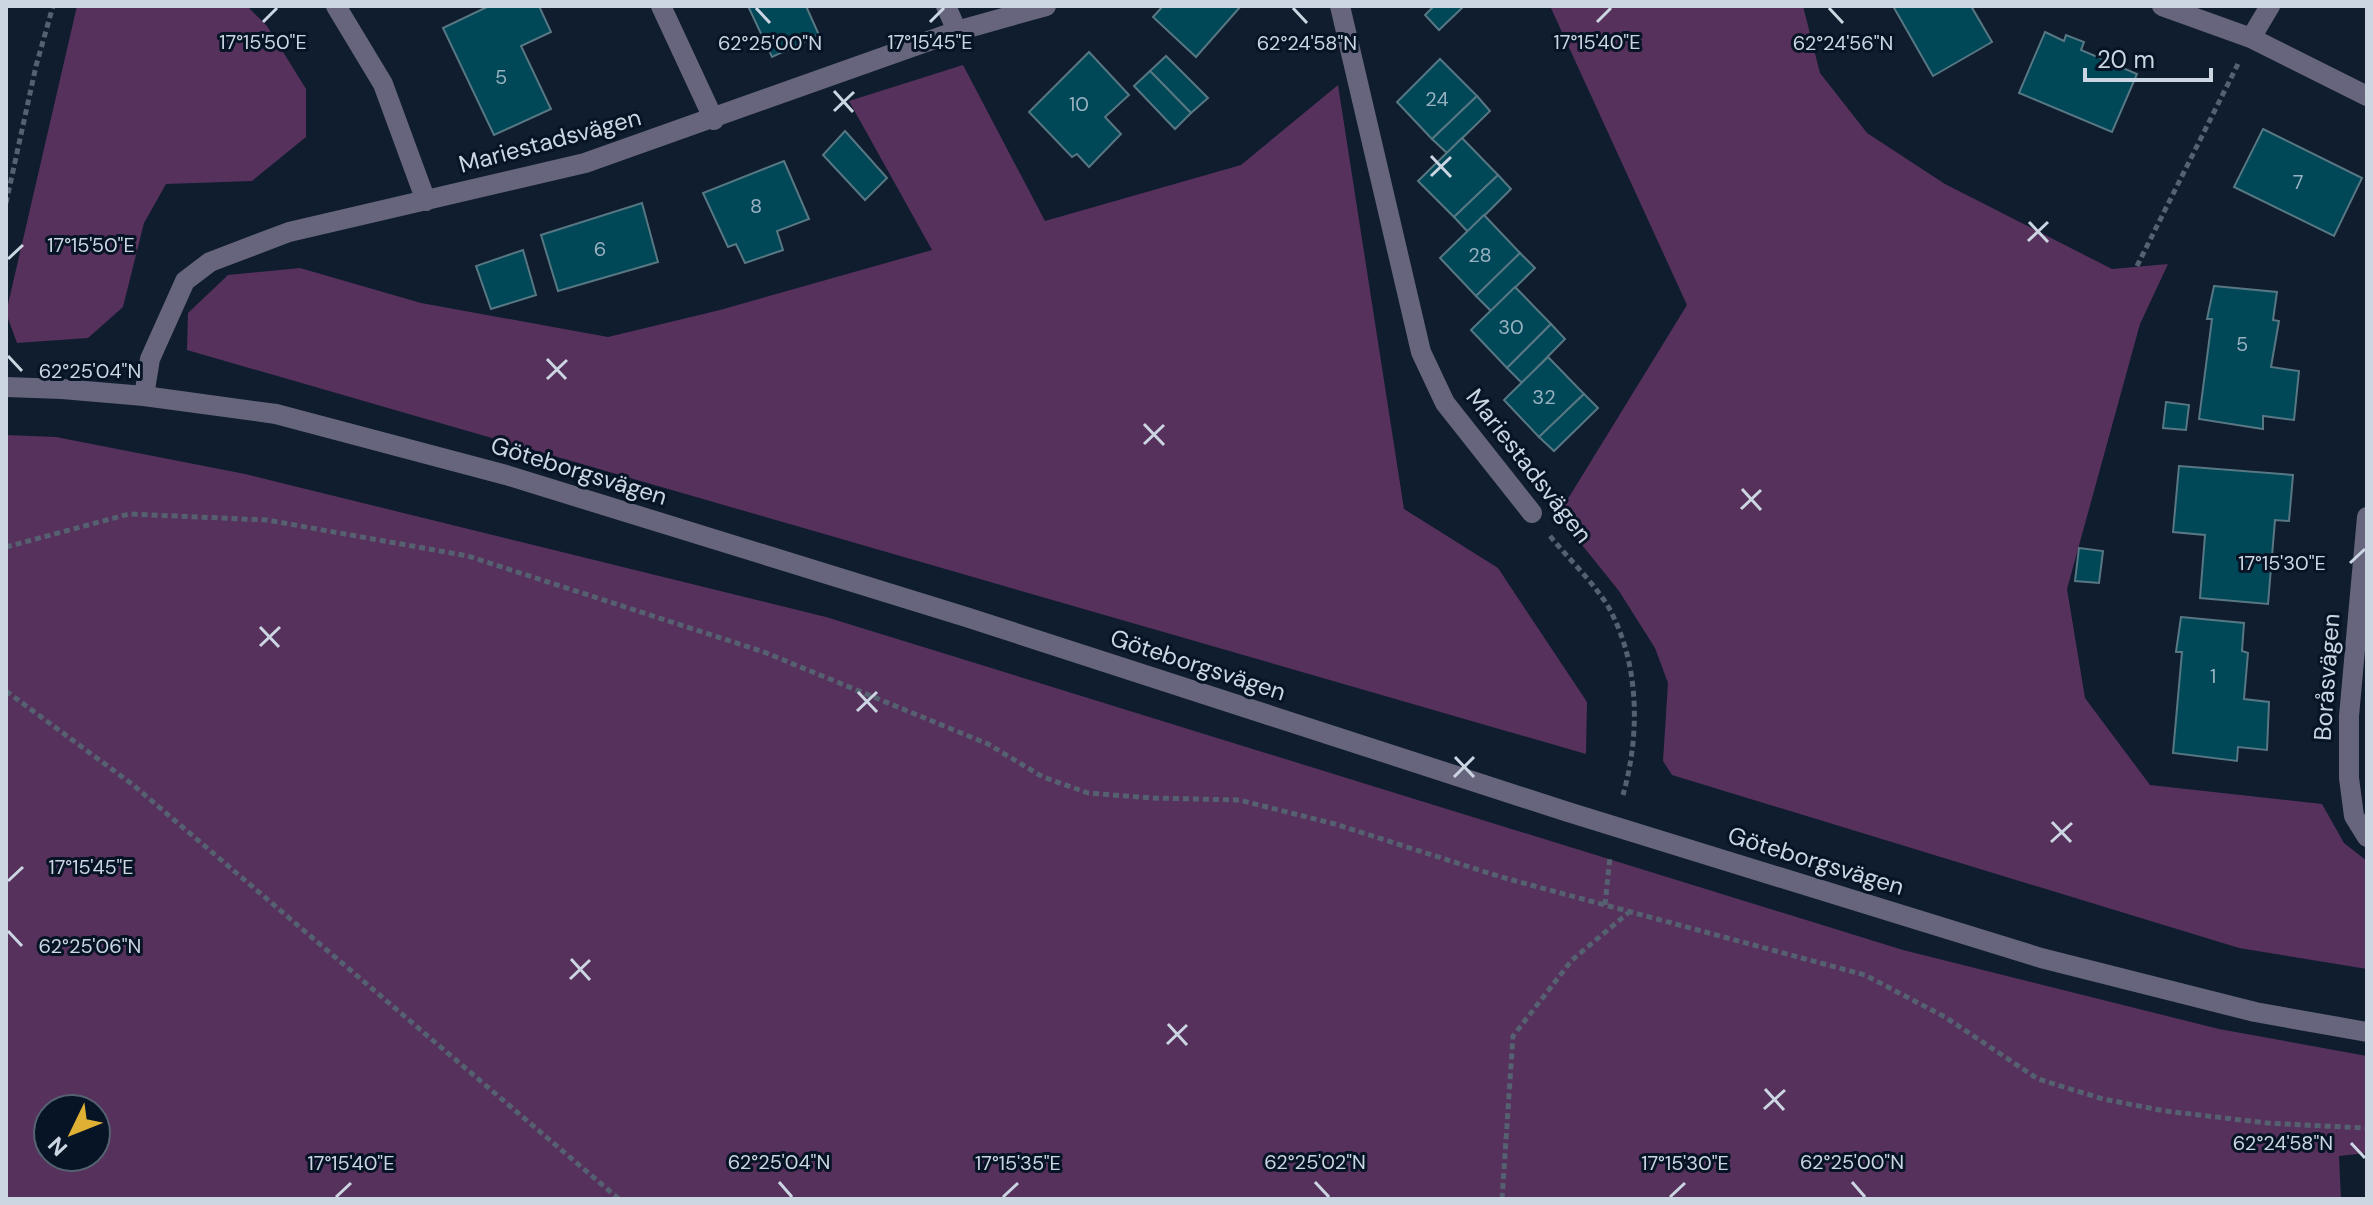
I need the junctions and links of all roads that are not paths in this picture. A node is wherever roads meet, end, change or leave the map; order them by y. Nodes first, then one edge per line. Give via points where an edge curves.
1 (336, 6) edge
2 (661, 6) edge
3 (946, 6) edge
4 (1046, 6) edge
5 (1340, 6) edge
6 (2162, 6) edge
7 (2270, 6) edge
8 (957, 31) junction
9 (2251, 38) junction
10 (2367, 96) edge
11 (714, 120) junction
12 (426, 201) junction
13 (6, 387) edge
14 (144, 396) junction
15 (1532, 513) road end
16 (2367, 517) edge
17 (2367, 837) edge
18 (2367, 1032) edge

1 - 12 street via 383,84
2 - 11 street
3 - 8 street
4 - 8 street, Mariestadsvägen
5 - 15 street, Mariestadsvägen via 1421,352 1445,403
6 - 9 street
7 - 9 street
8 - 11 street, Mariestadsvägen
9 - 10 street
11 - 12 street, Mariestadsvägen via 585,163
12 - 14 street, Mariestadsvägen via 289,232 210,262 185,281 150,359
13 - 14 street, Göteborgsvägen
14 - 18 street, Göteborgsvägen via 276,414 506,475 2041,958 2255,1012
16 - 17 street, Boråsvägen via 2349,716 2349,778 2354,816

